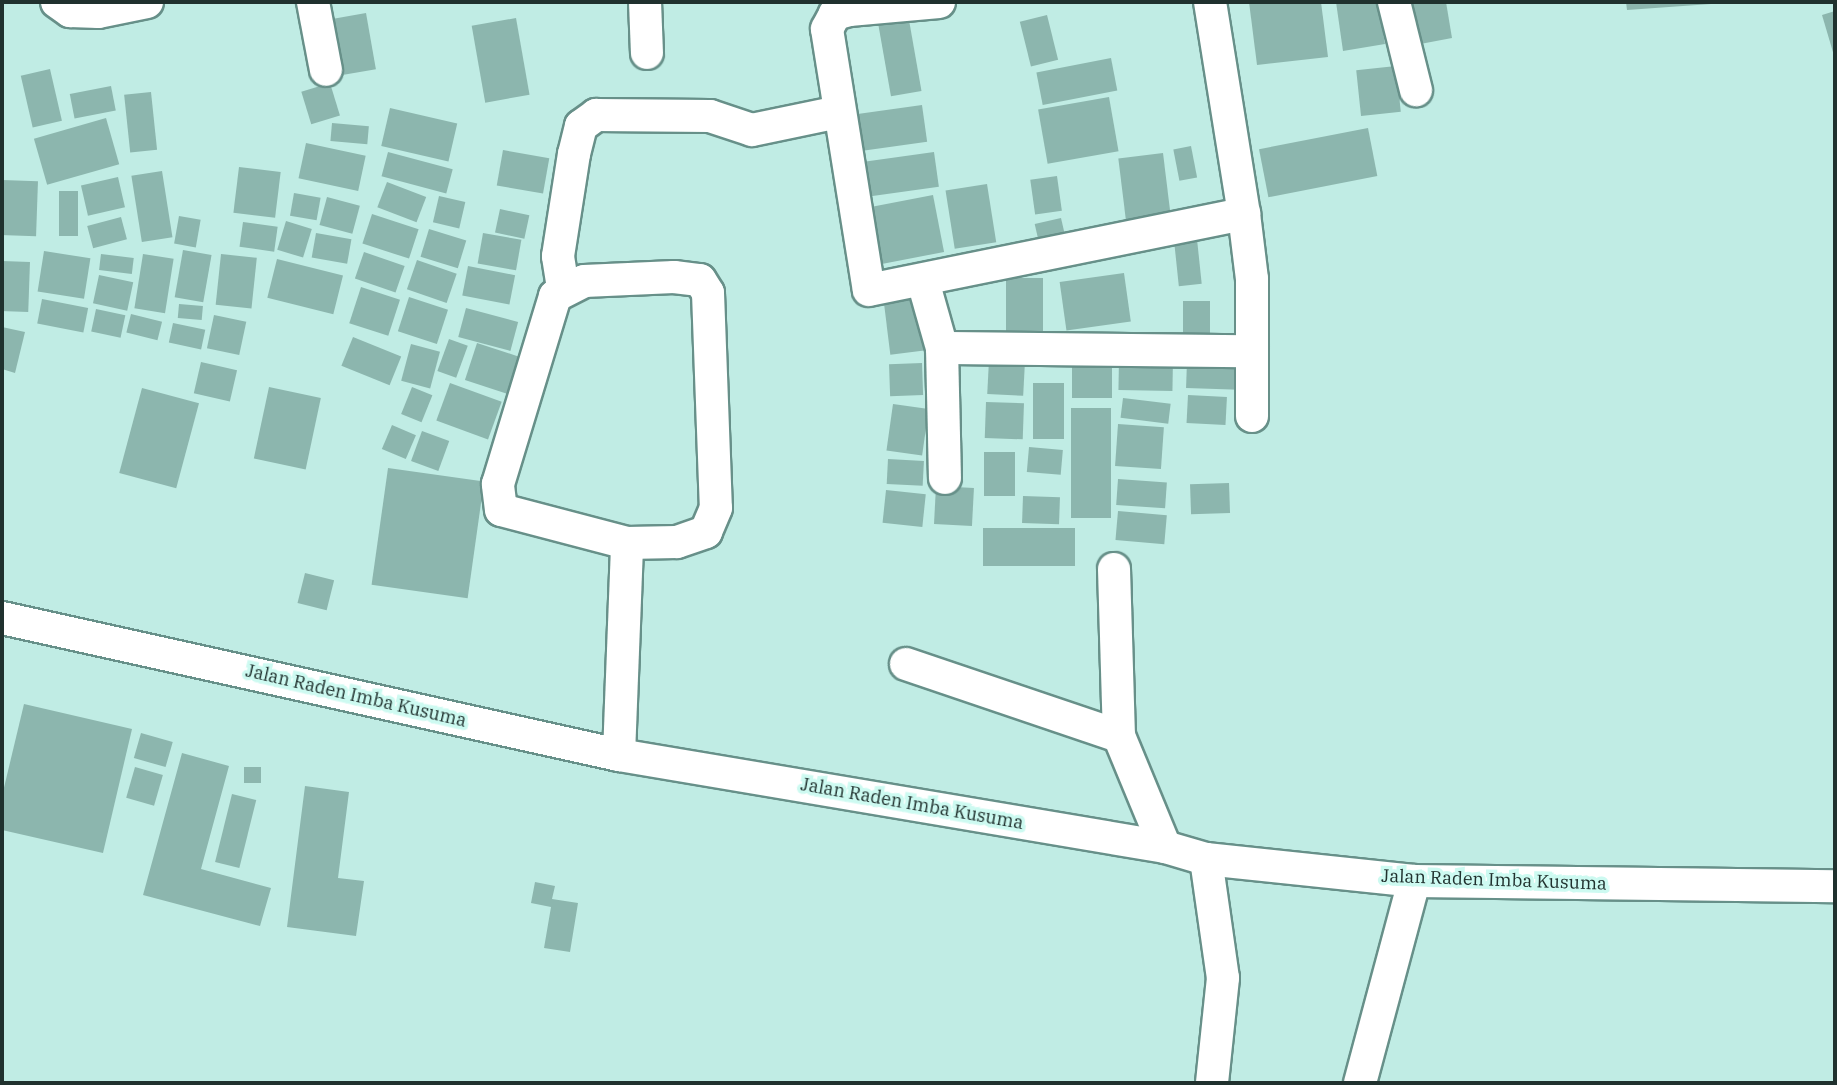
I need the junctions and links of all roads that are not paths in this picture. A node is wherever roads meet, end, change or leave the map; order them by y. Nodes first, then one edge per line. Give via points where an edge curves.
1 (57, 2) edge
2 (146, 2) edge
3 (313, 2) edge
4 (645, 2) edge
5 (939, 2) edge
6 (1210, 2) edge
7 (1394, 2) edge
8 (647, 53) dead end
9 (326, 70) dead end
10 (1416, 90) dead end
11 (839, 112) junction
12 (1244, 214) junction
13 (923, 281) junction
14 (563, 288) junction
15 (942, 348) junction
16 (1252, 351) junction
17 (1252, 416) dead end
18 (945, 478) dead end
19 (627, 543) junction
20 (1114, 569) dead end
21 (2, 618) edge
22 (906, 664) dead end
23 (1119, 736) junction
24 (619, 755) junction
25 (1165, 847) junction
26 (1206, 859) junction
27 (1414, 881) junction
28 (1835, 886) edge
29 (1212, 1083) edge
30 (1360, 1083) edge

1 - 2 street via 70,11 98,12
3 - 9 street
4 - 8 street
5 - 11 street via 835,14 827,29
6 - 12 street
7 - 10 street
11 - 13 street via 865,282 878,292
11 - 14 street via 752,130 710,116 596,116 581,125 558,256
12 - 13 street
12 - 16 street
13 - 15 street
14 - 19 street via 550,306 497,502 501,510 534,522
14 - 19 street via 584,281 674,277 700,280 708,293 716,508 706,532 677,542
15 - 16 street
15 - 18 street
16 - 17 street
19 - 24 street
20 - 23 street
21 - 24 street, Jalan Raden Imba Kusuma
22 - 23 street
23 - 25 street
24 - 25 street, Jalan Raden Imba Kusuma
25 - 26 street, Jalan Raden Imba Kusuma
26 - 27 street, Jalan Raden Imba Kusuma
26 - 29 street via 1223,978
27 - 28 street, Jalan Raden Imba Kusuma
27 - 30 street

